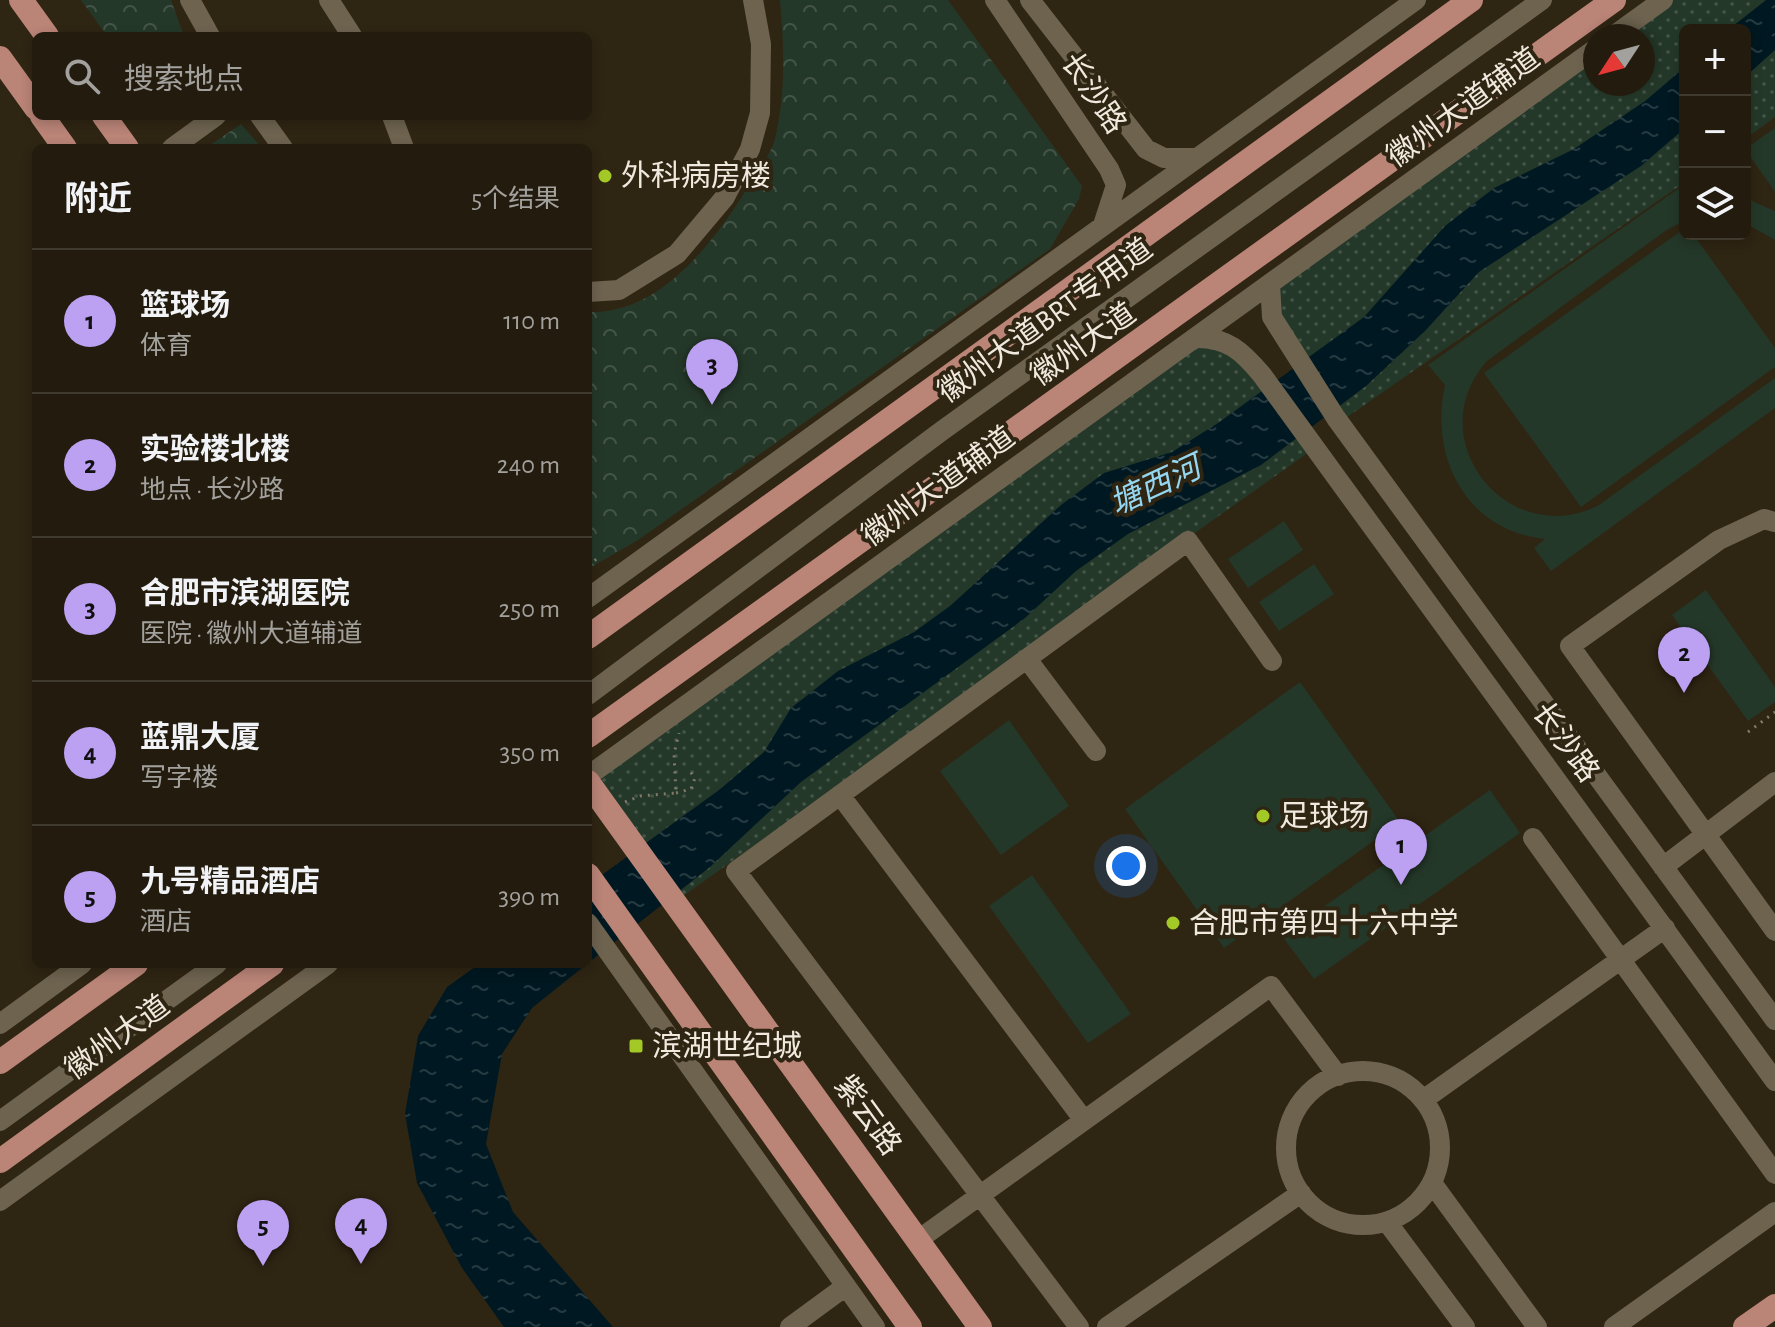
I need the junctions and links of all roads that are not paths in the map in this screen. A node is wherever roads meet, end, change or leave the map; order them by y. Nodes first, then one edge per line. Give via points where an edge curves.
1 (21, 0) edge
2 (190, 0) edge
3 (329, 0) edge
4 (753, 0) edge
5 (995, 0) edge
6 (1030, 0) edge
7 (1416, 0) edge
8 (1471, 0) edge
9 (1524, 0) edge
10 (1542, 0) edge
11 (1614, 0) edge
12 (1663, 0) edge
13 (1630, 24) edge
14 (44, 32) edge
15 (208, 32) edge
16 (349, 32) edge
17 (0, 58) edge
18 (1583, 58) edge
19 (32, 102) edge
20 (45, 120) edge
21 (107, 120) edge
22 (210, 120) edge
23 (263, 120) edge
24 (394, 120) edge
25 (62, 144) edge
26 (124, 144) edge
27 (178, 144) edge
28 (280, 144) edge
29 (402, 144) edge
30 (1197, 158) junction
31 (1102, 226) junction
32 (1270, 284) junction
33 (592, 292) edge
34 (1195, 338) junction
35 (1775, 522) edge
36 (592, 595) edge
37 (592, 634) edge
38 (1027, 659) junction
39 (1272, 661) dead end
40 (592, 680) edge
41 (592, 692) edge
42 (592, 733) edge
43 (1096, 751) dead end
44 (592, 776) edge
45 (1775, 782) edge
46 (592, 785) edge
47 (840, 795) junction
48 (1704, 836) junction
49 (1533, 838) dead end
50 (1663, 867) junction
51 (592, 880) edge
52 (1665, 928) junction
53 (592, 929) edge
54 (1775, 931) edge
55 (1620, 960) junction
56 (77, 968) edge
57 (130, 968) edge
58 (194, 968) edge
59 (211, 968) edge
60 (266, 968) edge
61 (322, 968) edge
62 (1775, 1020) edge
63 (0, 1024) edge
64 (0, 1062) edge
65 (1338, 1076) junction
66 (1775, 1081) edge
67 (1423, 1100) junction
68 (0, 1108) edge
69 (1083, 1119) junction
70 (0, 1121) edge
71 (0, 1161) edge
72 (1775, 1174) edge
73 (1432, 1183) junction
74 (1301, 1193) junction
75 (980, 1194) junction
76 (0, 1201) edge
77 (1775, 1212) edge
78 (1387, 1222) junction
79 (918, 1240) junction
80 (846, 1286) junction
81 (1775, 1306) edge
82 (790, 1327) edge
83 (875, 1327) edge
84 (910, 1327) edge
85 (980, 1327) edge
86 (1079, 1327) edge
87 (1107, 1327) edge
88 (1465, 1327) edge
89 (1537, 1327) edge
90 (1614, 1327) edge
91 (1745, 1327) edge

1 - 14 main road
2 - 15 street
3 - 16 street
4 - 33 street via 761,44 760,113 750,149 725,197 677,254 619,290
5 - 31 street, 长沙路 via 1109,169 1116,185
6 - 30 street, 长沙路 via 1146,149 1164,158
7 - 30 street
8 - 37 main road, 徽州大道
9 - 40 street, 徽州大道BRT专用道 via 866,475
10 - 41 street, 徽州大道BRT专用道 via 943,430
11 - 42 main road, 徽州大道
12 - 13 street
17 - 19 main road
18 - 32 street, 徽州大道辅道
20 - 25 main road
21 - 26 main road
22 - 27 street
23 - 28 street
24 - 29 street
30 - 31 street
31 - 36 street
32 - 34 street, 徽州大道辅道
32 - 50 street, 长沙路 via 1272,317 1336,418
34 - 44 street, 徽州大道辅道
34 - 52 street, 长沙路 via 1218,337 1242,352 1262,375
35 - 48 street via 1764,519 1719,540 1570,646
38 - 39 street via 1188,541
38 - 43 street
38 - 47 street
45 - 48 street
46 - 79 main road, 紫云路
47 - 69 street
47 - 75 street via 736,871
48 - 50 street
48 - 54 street
49 - 55 street
50 - 62 street, 长沙路
51 - 84 main road
52 - 55 street
52 - 66 street, 长沙路
53 - 80 street
55 - 67 street
55 - 72 street
56 - 63 street
57 - 64 main road, 徽州大道
58 - 68 street
59 - 70 street
60 - 71 main road, 徽州大道
61 - 76 street
65 - 67 street via 1382,1073
65 - 69 street via 1271,986
65 - 74 street via 1312,1091 1291,1121 1287,1157
67 - 73 street via 1439,1132 1440,1158
69 - 75 street
73 - 78 street via 1416,1204
73 - 89 street
74 - 78 street via 1320,1211 1343,1222
74 - 87 street
75 - 79 street
75 - 86 street
77 - 90 street
78 - 88 street
79 - 85 main road, 紫云路
80 - 82 street
80 - 83 street
81 - 91 main road

